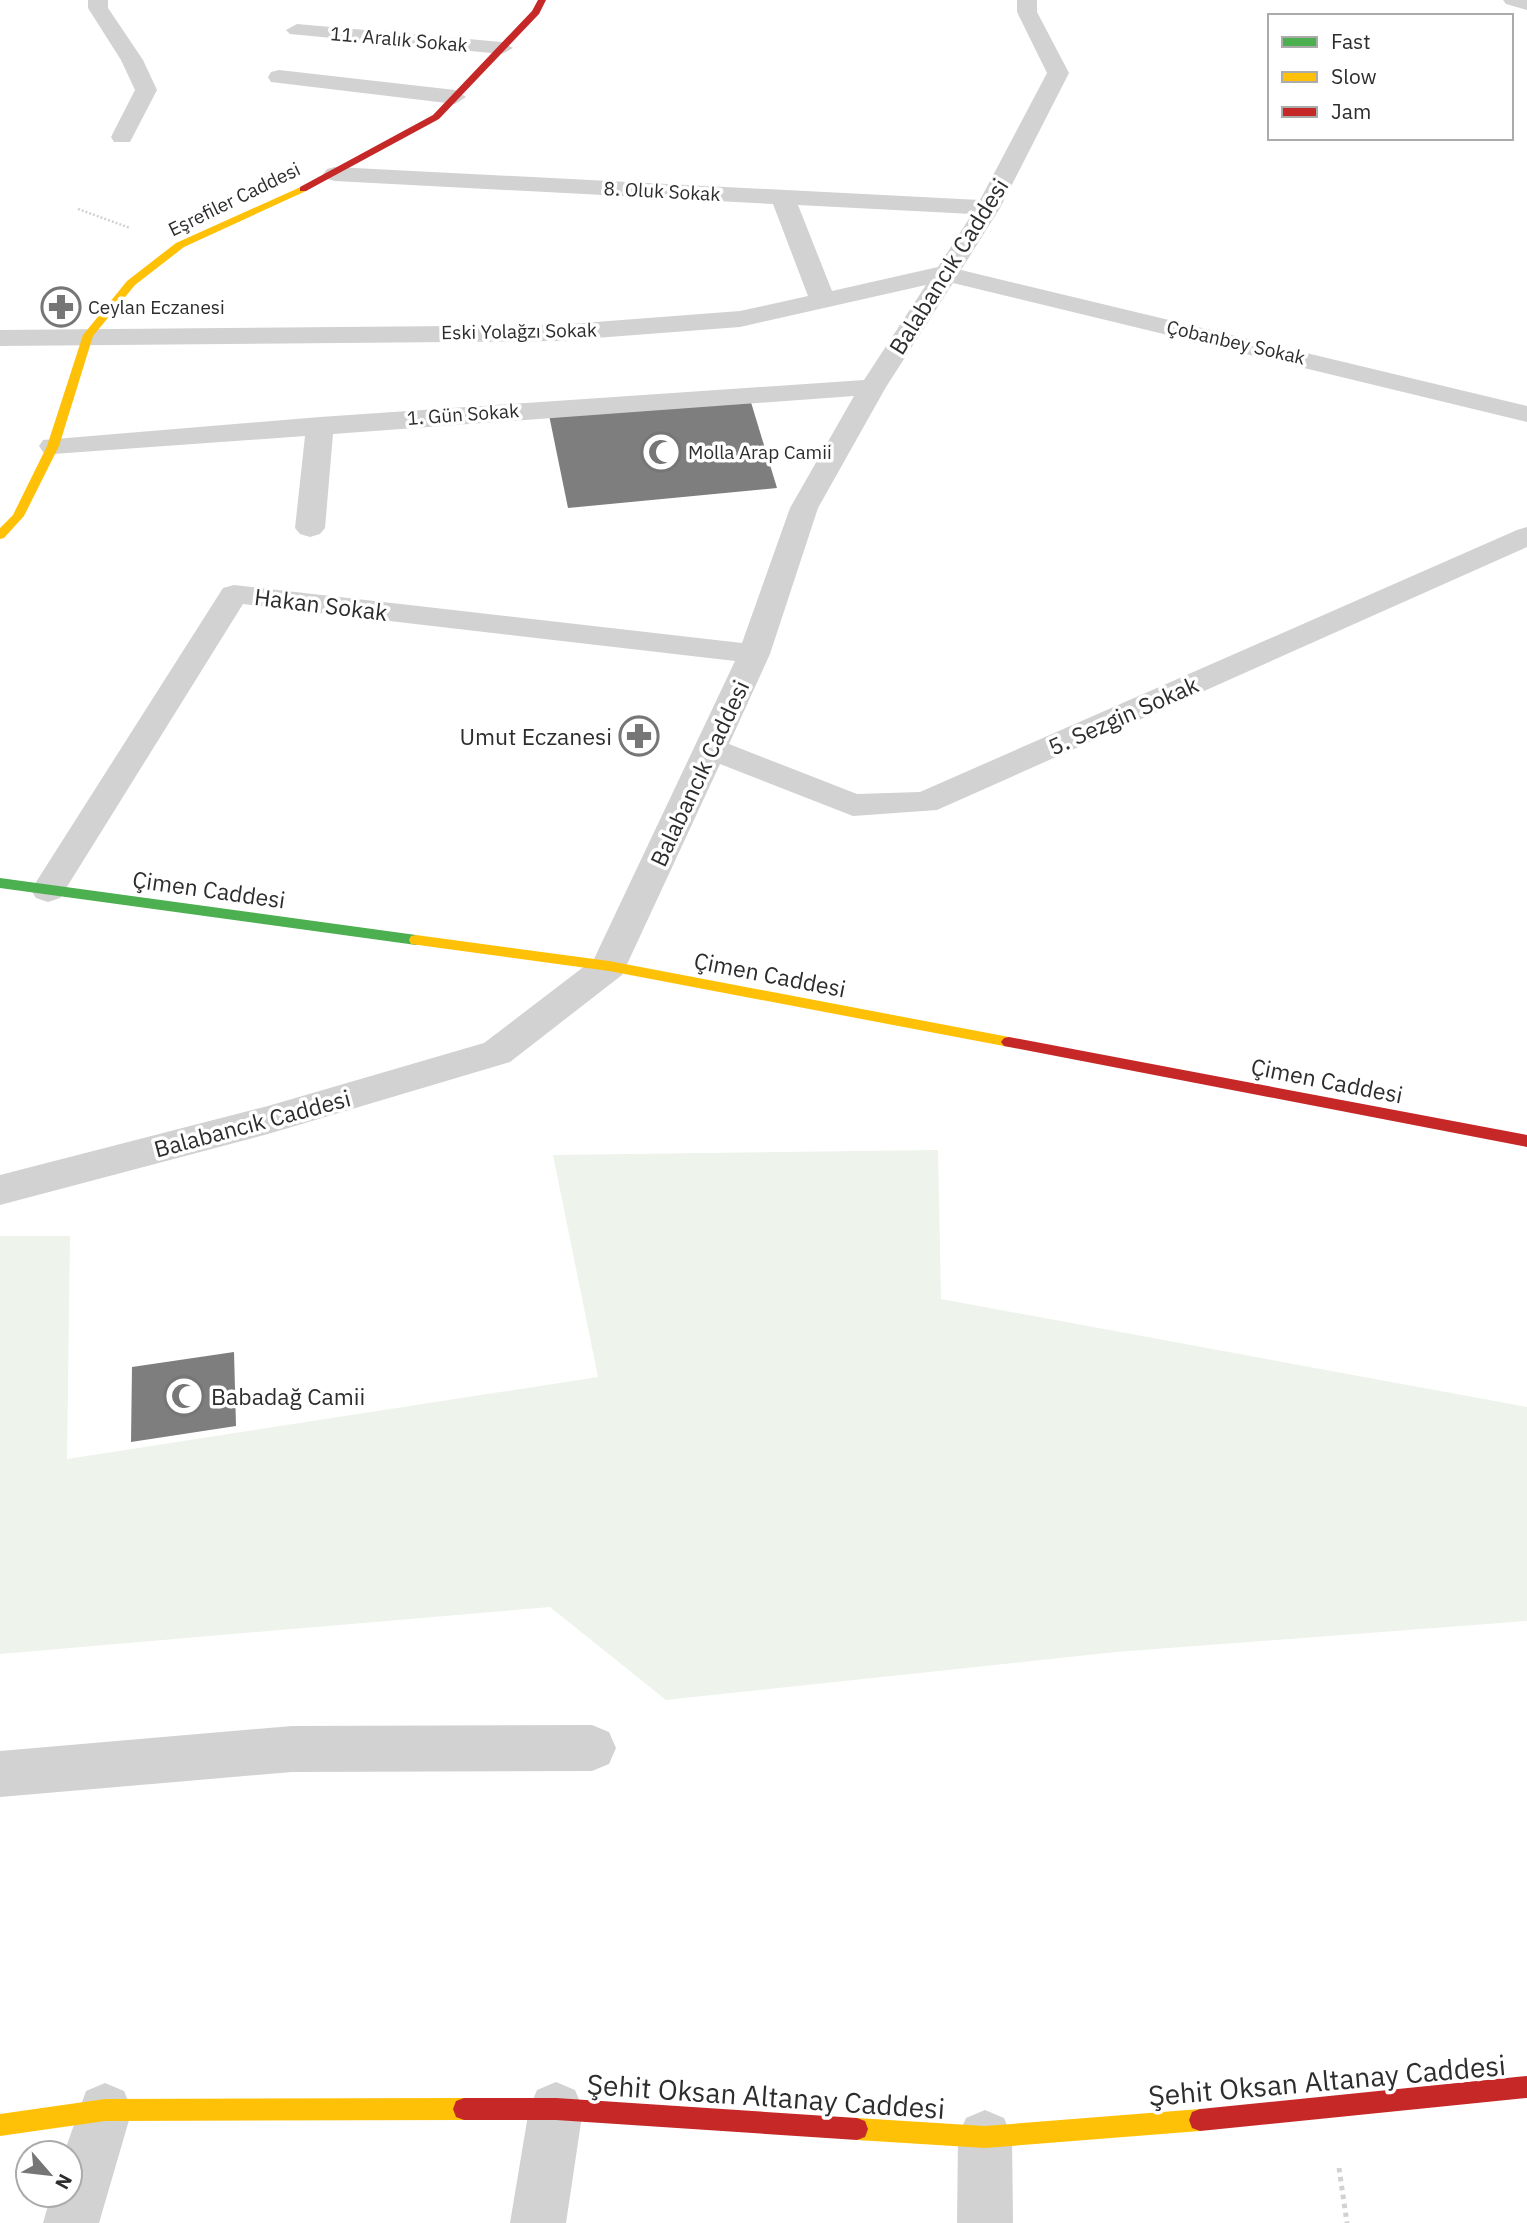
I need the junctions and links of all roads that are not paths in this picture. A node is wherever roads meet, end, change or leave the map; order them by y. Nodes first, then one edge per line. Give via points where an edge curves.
1 (98, 0) edge
2 (542, 0) edge
3 (1027, 0) edge
4 (1513, 0) edge
5 (1527, 4) edge
6 (297, 30) dead end
7 (502, 48) junction
8 (279, 77) dead end
9 (455, 97) junction
10 (122, 137) dead end
11 (335, 174) junction
12 (783, 198) junction
13 (988, 208) junction
14 (944, 273) junction
15 (822, 301) junction
16 (88, 335) junction
17 (0, 338) edge
18 (873, 387) junction
19 (1527, 414) edge
20 (320, 425) junction
21 (53, 446) junction
22 (310, 528) dead end
23 (0, 535) edge
24 (1527, 536) edge
25 (754, 654) junction
26 (710, 748) junction
27 (0, 883) edge
28 (48, 890) junction
29 (608, 966) junction
30 (1527, 1141) edge
31 (0, 1190) edge
32 (592, 1748) dead end
33 (0, 1774) edge
34 (1527, 2087) edge
35 (556, 2109) junction
36 (105, 2110) junction
37 (11, 2114) edge
38 (985, 2137) junction
39 (71, 2223) edge
40 (538, 2223) edge
41 (985, 2223) edge

1 - 10 street via 98,8 146,90
2 - 7 main road, Eşrefiler Caddesi
3 - 13 street, Balabancık Caddesi via 1027,12 1058,74
4 - 5 street
6 - 7 street, 11. Aralık Sokak
7 - 9 main road, Eşrefiler Caddesi
8 - 9 street
9 - 11 main road, Eşrefiler Caddesi via 436,117
11 - 12 street, 8. Oluk Sokak
11 - 16 main road, Eşrefiler Caddesi via 180,246 131,283
12 - 13 street, 8. Oluk Sokak
12 - 15 street
13 - 14 street, Balabancık Caddesi
14 - 15 street, Eski Yolağzı Sokak
14 - 18 street, Balabancık Caddesi
14 - 19 street, Çobanbey Sokak
15 - 16 street, Eski Yolağzı Sokak via 740,319 556,333
16 - 17 street, Eski Yolağzı Sokak
16 - 21 main road, Eşrefiler Caddesi
18 - 20 street, 1. Gün Sokak
18 - 25 street, Balabancık Caddesi via 804,508
20 - 21 street, 1. Gün Sokak
20 - 22 street
21 - 23 main road, Eşrefiler Caddesi via 18,516
24 - 26 street, 5. Sezgin Sokak via 925,802 853,805
25 - 26 street, Balabancık Caddesi
25 - 28 street, Hakan Sokak via 234,594
26 - 29 street, Balabancık Caddesi
27 - 28 main road, Çimen Caddesi
28 - 29 main road, Çimen Caddesi
29 - 30 main road, Çimen Caddesi
29 - 31 street, Balabancık Caddesi via 497,1053 268,1121
32 - 33 street via 292,1749
34 - 38 main road, Şehit Oksan Altanay Caddesi via 1330,2109
35 - 36 main road, Şehit Oksan Altanay Caddesi
35 - 38 main road, Şehit Oksan Altanay Caddesi
35 - 40 street
36 - 37 main road, Şehit Oksan Altanay Caddesi
36 - 39 street
38 - 41 street

